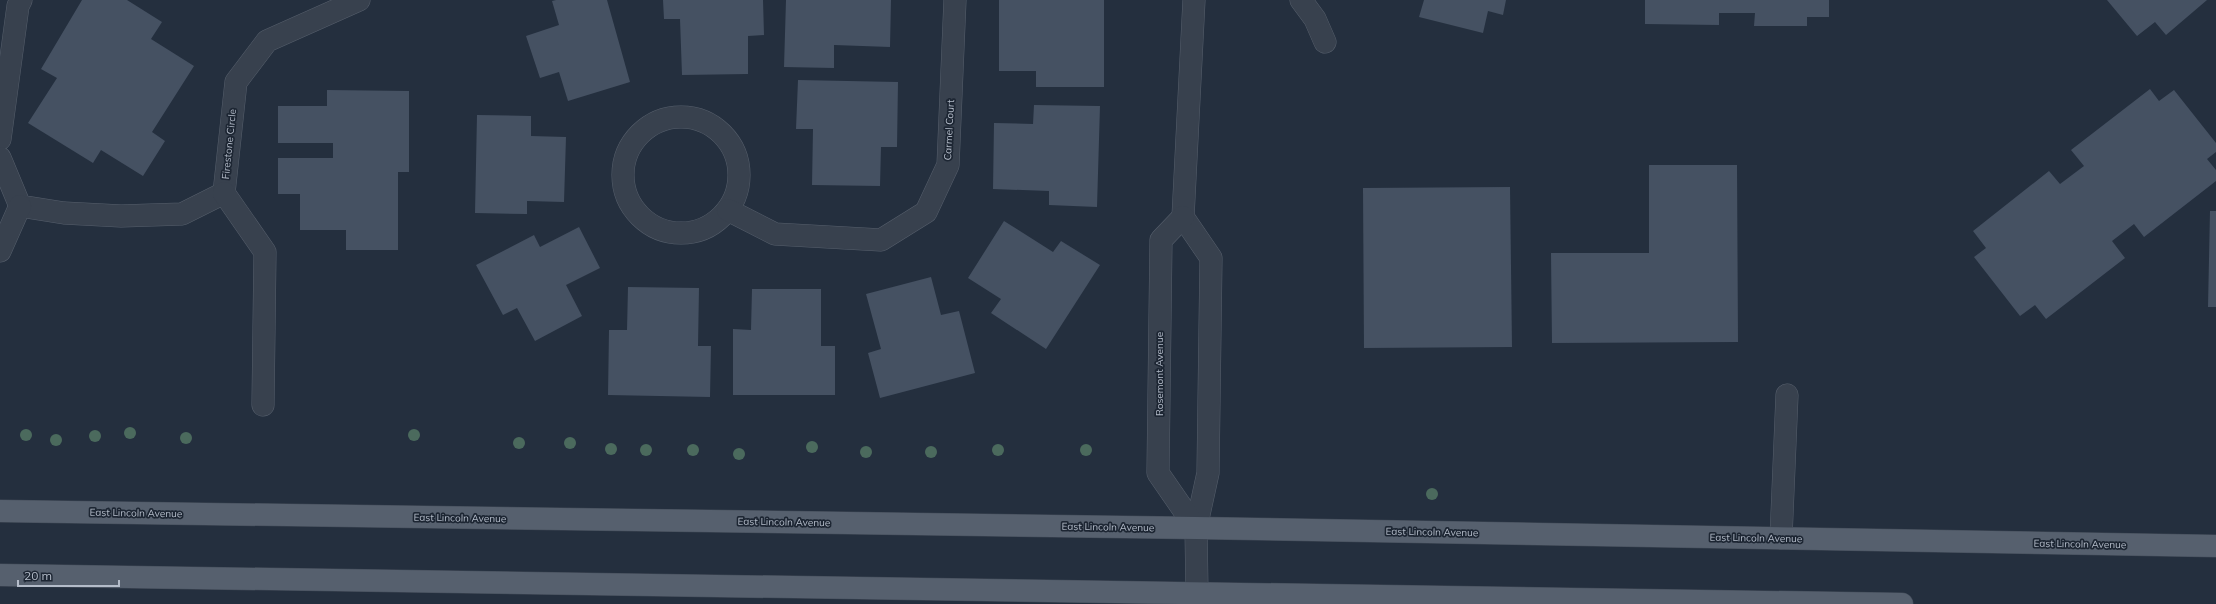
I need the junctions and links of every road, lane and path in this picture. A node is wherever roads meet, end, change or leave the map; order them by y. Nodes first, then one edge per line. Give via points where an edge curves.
1 (21, 0) edge
2 (359, 0) edge
3 (955, 0) edge
4 (1194, 0) edge
5 (1301, 0) edge
6 (1325, 42) dead end
7 (0, 139) edge
8 (0, 158) edge
9 (224, 193) junction
10 (20, 206) junction
11 (728, 210) junction
12 (1183, 217) junction
13 (0, 251) edge
14 (1787, 394) dead end
15 (263, 405) dead end
16 (0, 511) edge
17 (1196, 528) junction
18 (1781, 538) junction
19 (2216, 546) edge
20 (0, 575) edge
21 (1197, 592) junction
22 (1902, 604) edge

1 - 7 street via 18,6
2 - 9 street, Firestone Circle via 267,41 236,82
3 - 11 street, Carmel Court via 948,165 926,212 881,240 775,234
4 - 12 street
5 - 6 street via 1315,19
8 - 10 street
9 - 10 street, Firestone Circle via 182,214 121,216
9 - 15 street via 265,252
10 - 13 street
11 - 11 street via 737,193 739,174 736,156 727,139 714,126 696,118 677,116 659,120 643,130 630,145 623,164 622,183 628,202 640,217 657,228 676,233 696,231 714,223
12 - 17 street via 1211,258 1208,473
12 - 17 street, Rosemont Avenue via 1161,240 1158,473
14 - 18 street
16 - 17 main road, East Lincoln Avenue
17 - 18 main road, East Lincoln Avenue
17 - 21 street
18 - 19 main road, East Lincoln Avenue
20 - 21 main road
21 - 22 main road

